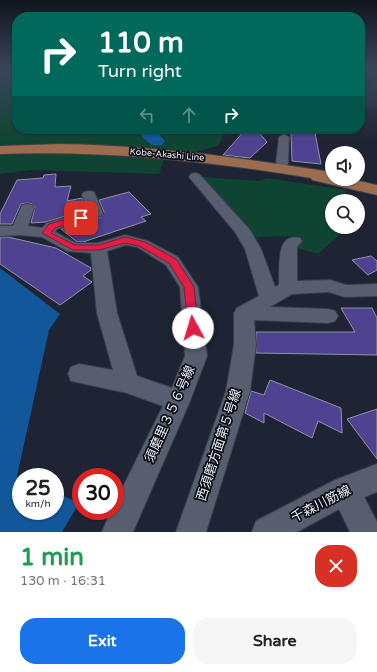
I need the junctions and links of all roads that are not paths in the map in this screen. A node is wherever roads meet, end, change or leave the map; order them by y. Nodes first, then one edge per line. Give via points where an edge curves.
1 (284, 137) dead end
2 (0, 150) edge
3 (210, 160) junction
4 (282, 164) junction
5 (325, 169) edge
6 (300, 172) junction
7 (325, 176) edge
8 (365, 176) edge
9 (195, 177) dead end
10 (377, 179) edge
11 (365, 182) edge
12 (377, 184) edge
13 (377, 190) edge
14 (89, 195) dead end
15 (28, 208) dead end
16 (10, 231) edge
17 (46, 233) junction
18 (294, 241) dead end
19 (99, 248) junction
20 (377, 290) edge
21 (279, 293) junction
22 (244, 313) junction
23 (328, 316) dead end
24 (79, 374) dead end
25 (128, 383) junction
26 (178, 401) junction
27 (377, 478) edge
28 (345, 490) junction
29 (117, 532) edge
30 (190, 532) edge
31 (267, 532) edge
32 (366, 532) edge

1 - 4 street
2 - 3 main road, Kobe-Akashi Line via 77,149 138,152
3 - 4 main road
3 - 6 main road, Kobe-Akashi Line
4 - 5 main road
6 - 7 main road, Kobe-Akashi Line
6 - 13 main road
8 - 10 main road
9 - 21 street via 242,230
11 - 12 main road
14 - 17 street via 96,213 52,226
15 - 16 street
16 - 17 street, 須磨里３５６号線
17 - 19 street, 須磨里３５６号線 via 73,248
18 - 21 street via 289,246
19 - 25 street via 107,313
19 - 26 street, 須磨里３５６号線 via 125,240 142,244 172,262 189,287 196,356
20 - 21 street via 344,291 330,286
21 - 22 street
22 - 23 street
22 - 30 street, 西須磨方面第５号線 via 245,345 238,391
24 - 25 street
25 - 26 street
26 - 29 street, 須磨里３５６号線
27 - 28 street, 千森川筋線
28 - 31 street, 千森川筋線
28 - 32 street

